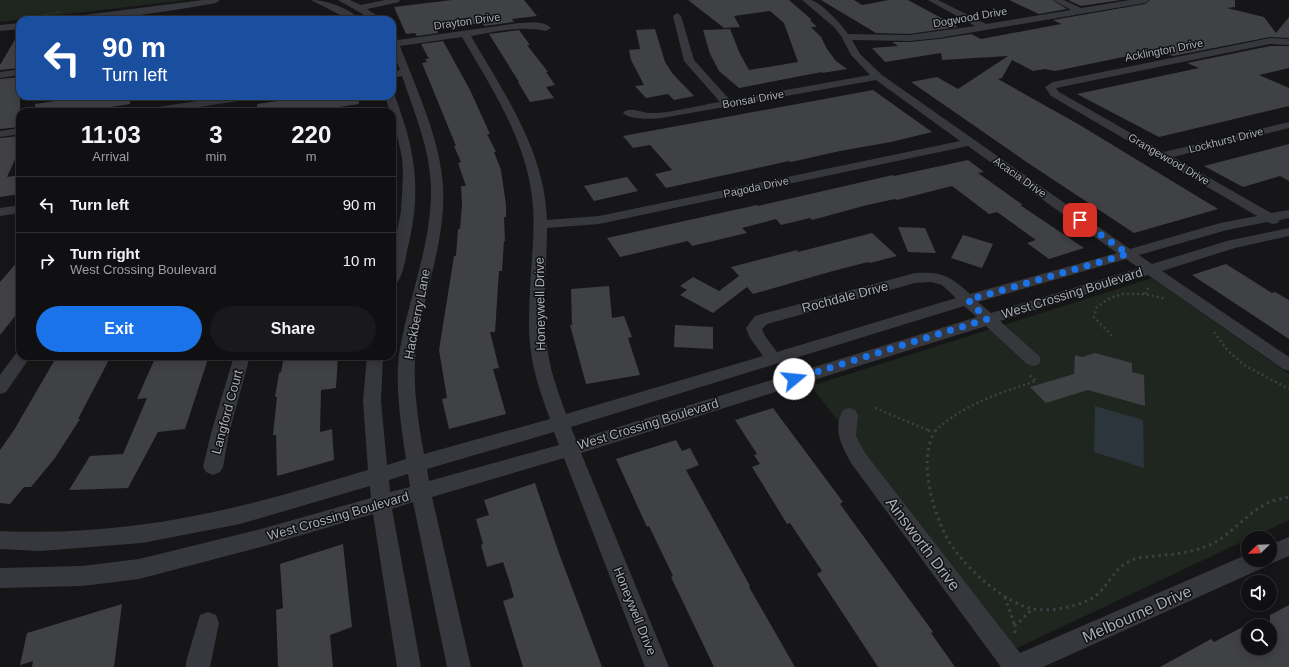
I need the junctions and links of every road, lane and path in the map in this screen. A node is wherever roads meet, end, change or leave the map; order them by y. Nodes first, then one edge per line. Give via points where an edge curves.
1 (216, 0) edge
2 (315, 0) edge
3 (342, 0) edge
4 (396, 0) edge
5 (806, 0) edge
6 (932, 0) edge
7 (1057, 0) edge
8 (1145, 0) edge
9 (361, 8) junction
10 (1080, 11) junction
11 (101, 16) edge
12 (350, 16) edge
13 (373, 16) edge
14 (677, 16) dead end
15 (16, 26) edge
16 (984, 27) junction
17 (0, 28) edge
18 (546, 28) dead end
19 (465, 34) junction
20 (845, 37) junction
21 (396, 41) edge
22 (1287, 42) edge
23 (396, 58) edge
24 (16, 73) edge
25 (399, 74) edge
26 (0, 75) edge
27 (878, 77) junction
28 (1050, 87) joint
29 (224, 100) edge
30 (728, 103) junction
31 (172, 108) edge
32 (628, 113) dead end
33 (1289, 125) edge
34 (396, 130) edge
35 (16, 132) edge
36 (0, 134) edge
37 (429, 137) junction
38 (398, 142) edge
39 (971, 142) junction
40 (1163, 156) junction
41 (16, 210) edge
42 (0, 212) edge
43 (1289, 214) edge
44 (1269, 217) junction
45 (540, 224) junction
46 (1289, 232) edge
47 (1128, 254) junction
48 (396, 267) edge
49 (1150, 277) junction
50 (1145, 294) junction
51 (968, 300) junction
52 (1171, 301) dead end
53 (987, 319) junction
54 (1212, 330) dead end
55 (1112, 336) dead end
56 (773, 358) junction
57 (20, 360) edge
58 (241, 360) edge
59 (375, 360) edge
60 (1028, 364) joint
61 (1289, 365) edge
62 (0, 388) edge
63 (1289, 389) edge
64 (875, 408) dead end
65 (850, 415) dead end
66 (560, 423) junction
67 (934, 433) junction
68 (570, 449) junction
69 (416, 464) junction
70 (213, 467) dead end
71 (379, 474) junction
72 (421, 492) junction
73 (1289, 497) edge
74 (382, 504) junction
75 (0, 540) edge
76 (1289, 546) edge
77 (1277, 552) edge
78 (1242, 567) edge
79 (0, 578) edge
80 (1005, 597) junction
81 (208, 623) dead end
82 (1014, 626) dead end
83 (198, 667) edge
84 (409, 667) edge
85 (458, 667) edge
86 (657, 667) edge
87 (1016, 667) edge

1 - 11 street
2 - 12 street
3 - 9 street
4 - 9 street
5 - 20 street, Acacia Drive via 828,16
6 - 16 street
7 - 10 street
8 - 10 street, Dogwood Drive
9 - 13 street
10 - 16 street, Dogwood Drive
14 - 30 street via 689,61
15 - 17 street
16 - 20 street, Dogwood Drive via 926,37
18 - 19 street, Drayton Drive via 537,25 519,26
19 - 21 street, Drayton Drive
19 - 45 street, Honeywell Drive via 520,132 538,188
20 - 27 street, Acacia Drive via 852,51
22 - 28 street, Acklington Drive via 1270,41 1053,84
23 - 25 street, Hackberry Lane
24 - 26 street
25 - 37 street, Hackberry Lane
27 - 30 street, Bonsai Drive
27 - 39 street, Acacia Drive
28 - 40 street, Grangewood Drive via 1055,94
29 - 31 street
30 - 32 street, Bonsai Drive via 662,115
33 - 40 street, Lockhurst Drive
34 - 38 street
35 - 36 street
37 - 38 street
37 - 69 street, Hackberry Lane via 437,186 436,217 408,349 407,384
38 - 48 street via 410,180 408,214
39 - 45 street, Pagoda Drive via 599,220
39 - 47 street, Acacia Drive
40 - 44 street, Grangewood Drive
41 - 42 street
43 - 44 street, West Crossing Boulevard
44 - 46 street, Grangewood Drive
44 - 47 street, West Crossing Boulevard via 1225,226
45 - 66 street, Honeywell Drive via 538,342 547,385
46 - 49 street, West Crossing Boulevard via 1232,244
47 - 49 street, Acacia Drive
47 - 51 street, West Crossing Boulevard
49 - 50 path
49 - 53 street, West Crossing Boulevard
49 - 61 street, Acacia Drive
50 - 52 path
50 - 55 path via 1123,294 1110,298 1097,307 1094,317
51 - 53 street
51 - 56 street, West Crossing Boulevard
51 - 56 street, Rochdale Drive via 947,282 932,277 914,278 761,320 754,328
53 - 60 street
53 - 68 street, West Crossing Boulevard
54 - 63 path via 1228,351 1244,365
56 - 66 street, West Crossing Boulevard
57 - 62 street
58 - 70 street, Langford Court
59 - 71 street via 372,401
60 - 67 path via 1036,381 981,400 951,417
64 - 67 path
65 - 87 street, Ainsworth Drive via 847,436 858,458
66 - 68 street, Honeywell Drive
66 - 69 street, West Crossing Boulevard
67 - 80 path via 926,466 931,498 943,528 955,550
68 - 72 street, West Crossing Boulevard
68 - 86 street, Honeywell Drive
69 - 71 street, West Crossing Boulevard
69 - 72 street, Hackberry Lane
71 - 74 street
71 - 75 street, West Crossing Boulevard via 240,515 142,534 40,542
72 - 74 street, West Crossing Boulevard
72 - 85 street, Hackberry Lane
73 - 80 path via 1259,507 1229,535 1211,545 1176,554 1129,561 1119,569 1100,593 1082,603 1055,609 1032,609
74 - 79 street, West Crossing Boulevard via 139,569 82,576
74 - 84 street
76 - 77 street
78 - 87 street, Melbourne Drive
80 - 82 path
81 - 83 street

